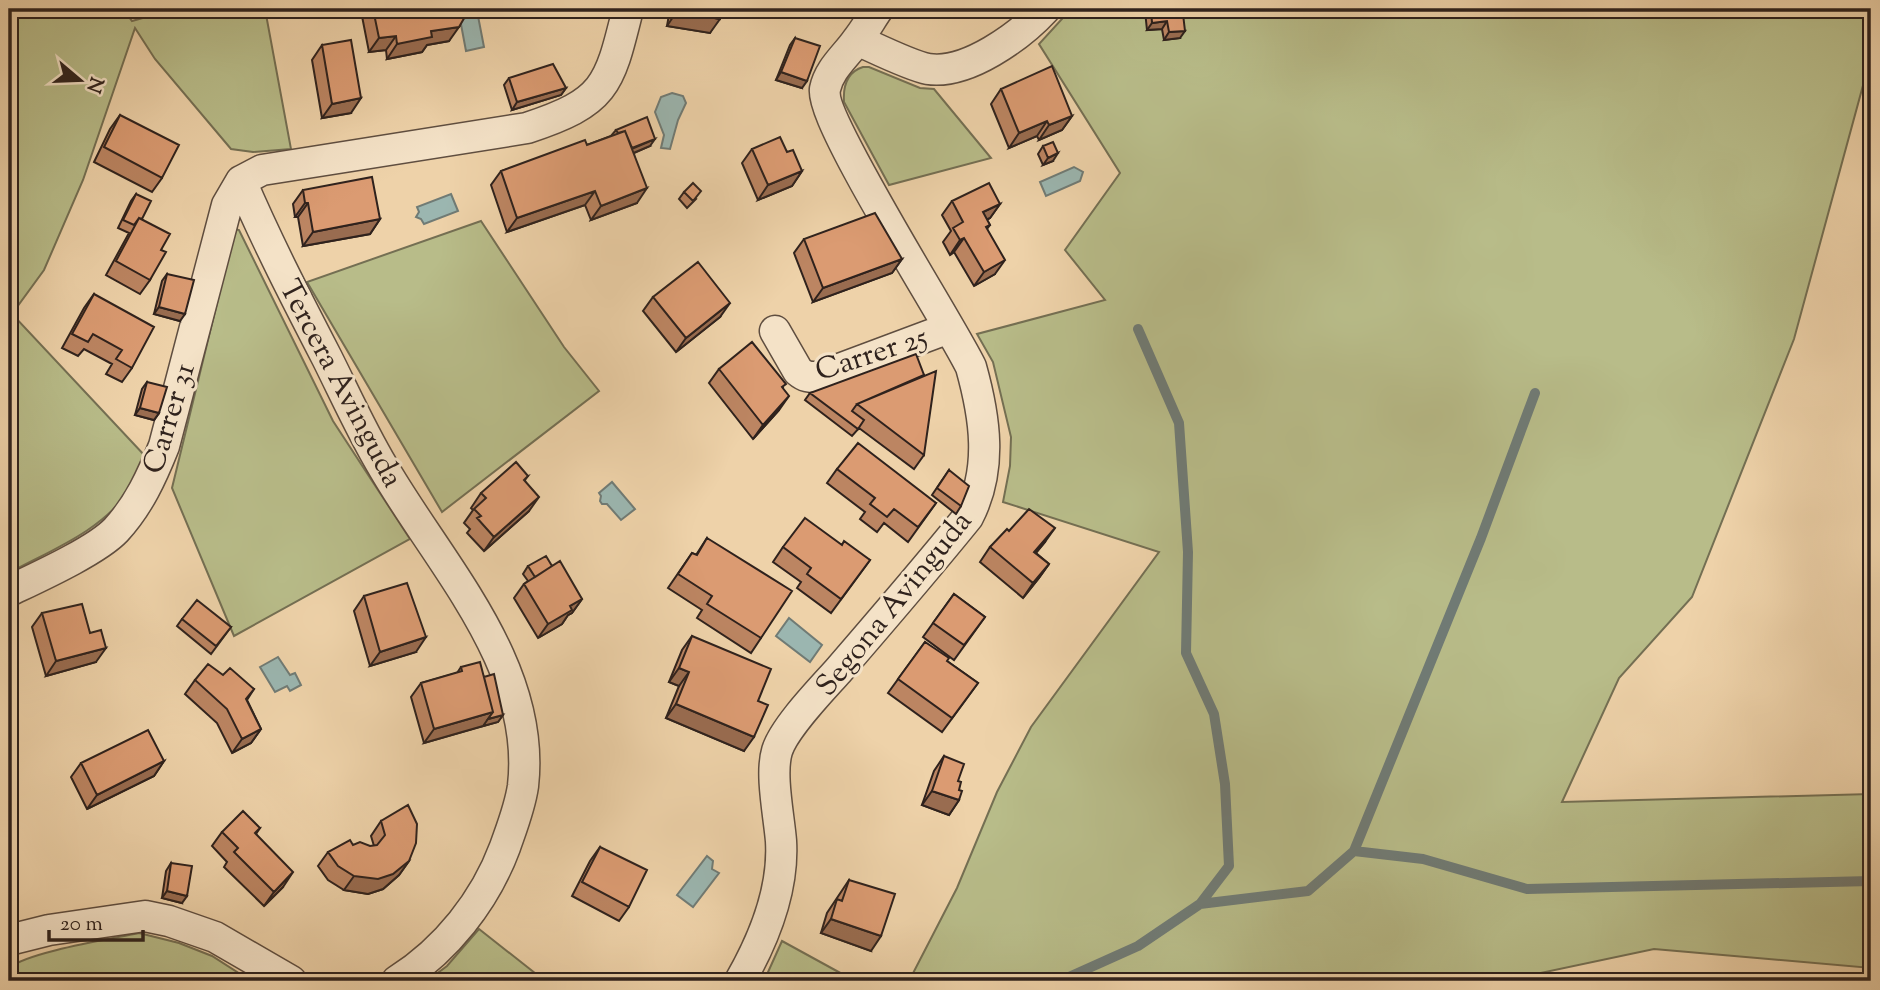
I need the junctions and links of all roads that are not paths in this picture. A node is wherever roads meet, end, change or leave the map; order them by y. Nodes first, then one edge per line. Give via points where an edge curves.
1 (628, 9) edge
2 (878, 9) edge
3 (1045, 9) edge
4 (857, 40) junction
5 (241, 181) junction
6 (949, 328) junction
7 (775, 331) dead end
8 (9, 591) edge
9 (9, 940) edge
10 (291, 981) edge
11 (397, 981) edge
12 (740, 981) edge

1 - 5 street via 613,67 601,89 560,117 527,128 262,170
2 - 4 street, Segona Avinguda
3 - 4 street via 1003,45 943,69 927,69
4 - 6 street, Segona Avinguda via 828,77 824,92 829,109
5 - 8 street, Carrer 31 via 226,205 151,480 114,532
5 - 11 street, Tercera Avinguda via 383,467 494,643 515,701 523,784 500,862 445,943
6 - 7 street, Carrer 25 via 818,377 798,371
6 - 12 street, Segona Avinguda via 971,367 980,400 985,450 976,498 968,517 822,689 776,752 781,874 764,931
9 - 10 street via 145,916 215,937

